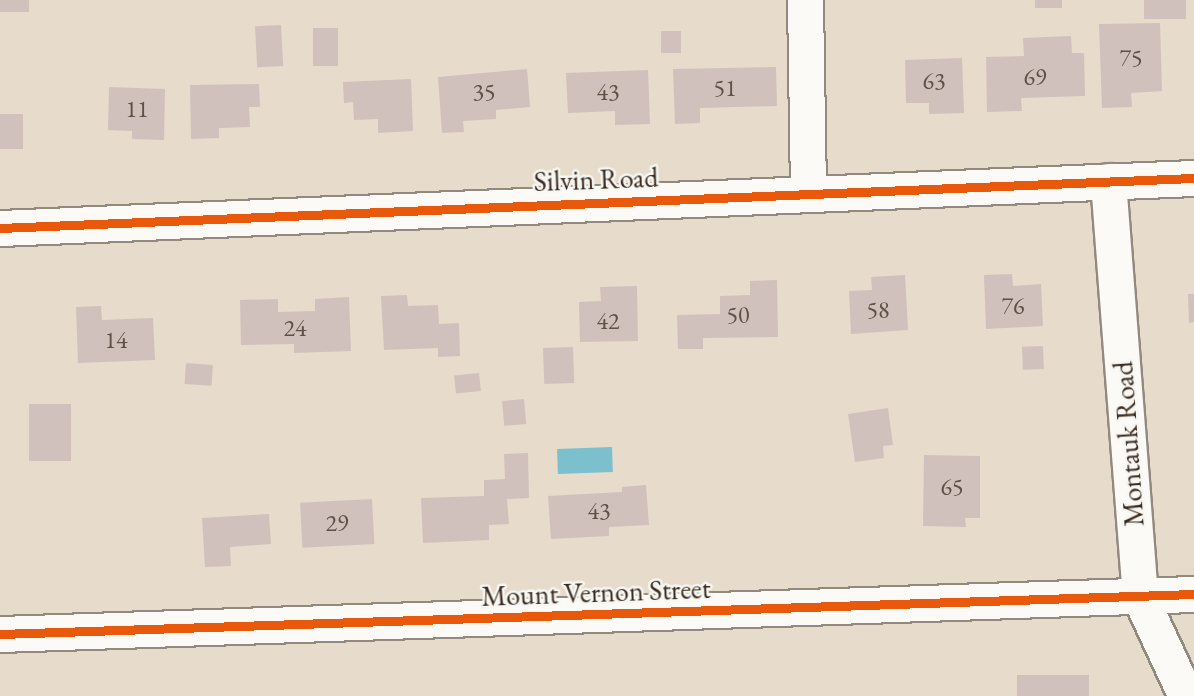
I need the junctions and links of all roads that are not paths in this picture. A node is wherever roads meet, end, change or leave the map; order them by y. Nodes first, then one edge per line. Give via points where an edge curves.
1 (805, 0) edge
2 (1194, 178) edge
3 (1108, 181) junction
4 (808, 193) junction
5 (0, 228) edge
6 (1194, 594) edge
7 (1140, 597) junction
8 (0, 634) edge
9 (1186, 696) edge

1 - 4 street
2 - 3 street, Silvin Road
3 - 4 street, Silvin Road
3 - 7 street, Montauk Road
4 - 5 street, Silvin Road
6 - 7 street, Mount Vernon Street
7 - 8 street, Mount Vernon Street
7 - 9 street, Montauk Road

